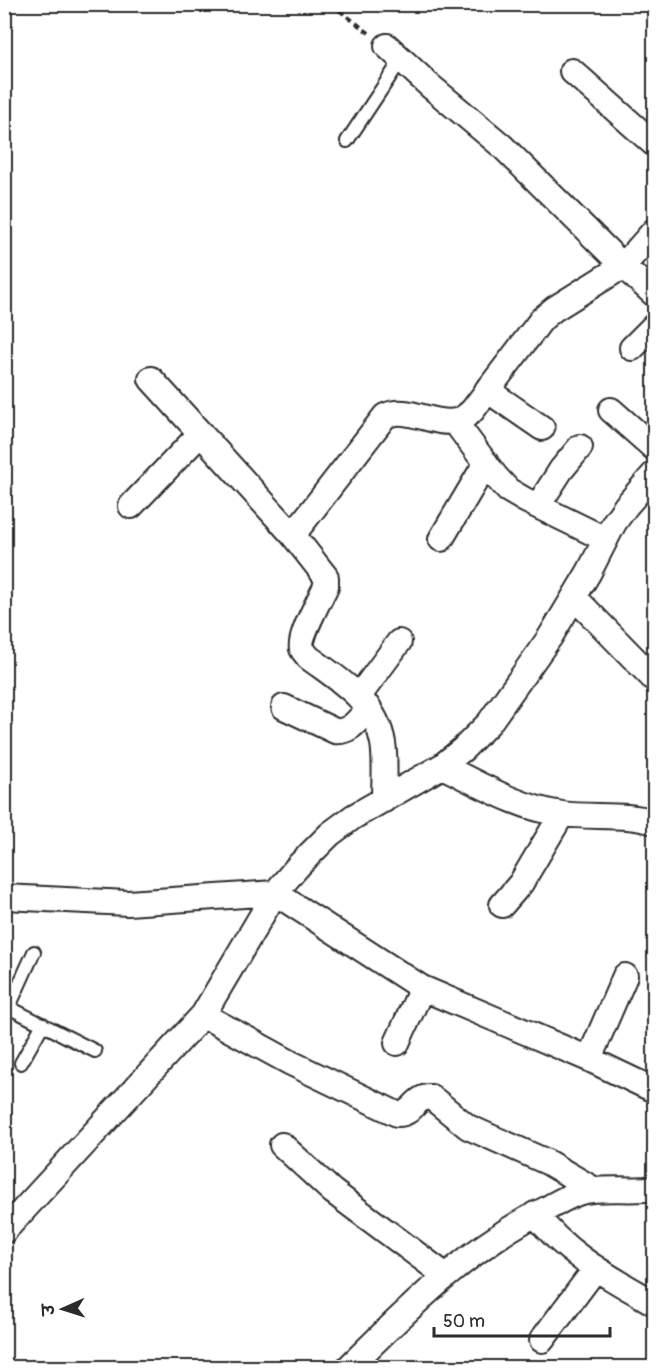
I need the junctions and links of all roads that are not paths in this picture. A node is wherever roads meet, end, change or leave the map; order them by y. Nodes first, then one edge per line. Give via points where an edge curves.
1 (394, 53) joint
2 (572, 71) dead end
3 (346, 141) dead end
4 (654, 144) edge
5 (654, 231) edge
6 (623, 266) junction
7 (654, 294) edge
8 (654, 326) edge
9 (632, 348) dead end
10 (151, 379) dead end
11 (488, 390) junction
12 (611, 410) dead end
13 (455, 422) junction
14 (542, 428) dead end
15 (200, 435) junction
16 (580, 447) dead end
17 (654, 448) edge
18 (486, 463) junction
19 (654, 474) edge
20 (131, 506) dead end
21 (538, 506) junction
22 (293, 535) junction
23 (441, 539) dead end
24 (605, 539) junction
25 (574, 597) junction
26 (399, 642) dead end
27 (654, 679) edge
28 (364, 702) junction
29 (284, 707) dead end
30 (442, 766) junction
31 (384, 800) junction
32 (562, 814) junction
33 (654, 822) edge
34 (275, 893) junction
35 (4, 897) edge
36 (502, 905) dead end
37 (34, 952) dead end
38 (625, 976) dead end
39 (422, 988) junction
40 (7, 1006) edge
41 (203, 1016) junction
42 (43, 1024) junction
43 (396, 1043) dead end
44 (95, 1050) dead end
45 (589, 1059) junction
46 (21, 1063) dead end
47 (654, 1090) edge
48 (282, 1145) dead end
49 (654, 1188) edge
50 (595, 1190) junction
51 (535, 1214) junction
52 (4, 1231) edge
53 (596, 1268) junction
54 (446, 1276) junction
55 (654, 1303) edge
56 (542, 1340) dead end
57 (348, 1368) edge

1 - 3 lane
1 - 6 street via 502,146
2 - 4 street
5 - 6 street
6 - 7 street
6 - 11 street via 542,319
8 - 9 street
10 - 15 street
11 - 13 street via 472,411
11 - 14 street
12 - 17 street
13 - 18 street
13 - 22 street via 401,413 385,416
15 - 20 street
15 - 22 street
16 - 21 street
18 - 21 street via 508,489
18 - 23 street
19 - 24 street via 626,506
21 - 24 street
22 - 28 street via 326,577 302,650
24 - 25 street
25 - 27 street
25 - 30 street via 489,723
26 - 28 street
28 - 29 street via 350,728 342,732
28 - 31 street via 383,743
30 - 31 street
30 - 32 street via 512,800
31 - 34 street via 330,834
32 - 33 street
32 - 36 street via 521,883
34 - 35 street via 128,903
34 - 39 street
34 - 41 street
37 - 40 lane
38 - 45 street
39 - 43 street
39 - 45 street
40 - 42 lane
41 - 50 street via 397,1114 411,1111 425,1096 431,1097 468,1127 547,1162
41 - 52 street
42 - 44 lane
42 - 46 lane
45 - 47 street
48 - 54 street via 332,1191
49 - 50 street
50 - 51 street via 580,1192
51 - 53 street via 562,1245
51 - 54 street
53 - 55 street
53 - 56 street
54 - 57 street

